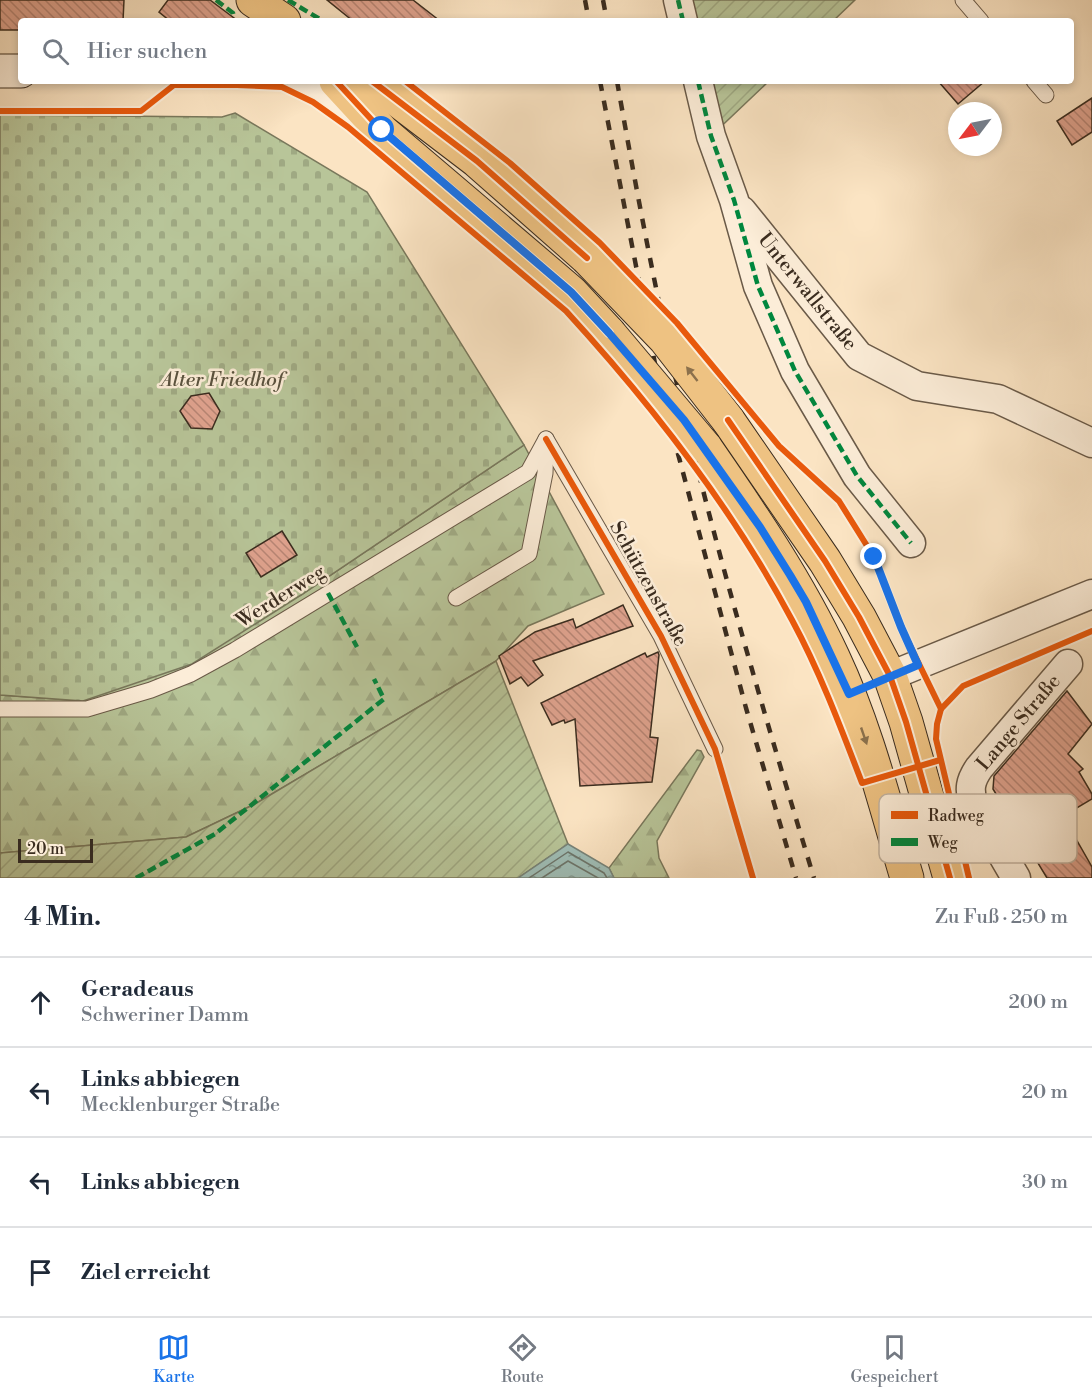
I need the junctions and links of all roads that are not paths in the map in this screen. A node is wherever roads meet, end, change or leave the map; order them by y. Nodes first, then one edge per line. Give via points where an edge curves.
1 (678, 0) edge
2 (963, 0) edge
3 (682, 18) edge
4 (978, 18) edge
5 (0, 71) edge
6 (18, 71) edge
7 (307, 84) edge
8 (339, 84) edge
9 (376, 84) edge
10 (699, 84) edge
11 (1037, 84) edge
12 (1046, 95) dead end
13 (382, 130) junction
14 (734, 200) junction
15 (546, 439) junction
16 (1092, 443) edge
17 (911, 543) dead end
18 (1092, 594) edge
19 (456, 598) dead end
20 (1068, 664) dead end
21 (890, 676) junction
22 (849, 694) junction
23 (0, 710) edge
24 (715, 749) dead end
25 (883, 794) edge
26 (926, 794) edge
27 (970, 794) edge
28 (903, 863) edge
29 (946, 863) edge
30 (1007, 863) edge
31 (907, 878) edge
32 (950, 878) edge
33 (1016, 878) edge

1 - 3 street
2 - 4 lane
5 - 6 main road
7 - 13 street
8 - 13 main road
21 -> 9 main road, bridge via 825,561 728,420 665,339 587,258 477,161
10 - 14 street, Unterwallstraße via 711,136
11 - 12 lane
13 - 22 main road, bridge via 571,292 705,447 806,602
14 - 16 street, Unterwallstraße via 859,356 917,386 998,399
14 - 17 street, Unterwallstraße via 758,286 795,371 857,476
15 - 19 lane via 545,473 529,554
15 - 23 lane, Werderweg via 528,472 191,674 87,709
15 - 24 lane, Schützenstraße via 661,636
18 - 21 street
20 - 27 street, Lange Straße via 979,768 971,780
21 - 22 main road
21 - 26 main road
22 -> 25 main road
28 -> 31 main road
29 - 32 main road
30 - 33 street, Lange Straße

